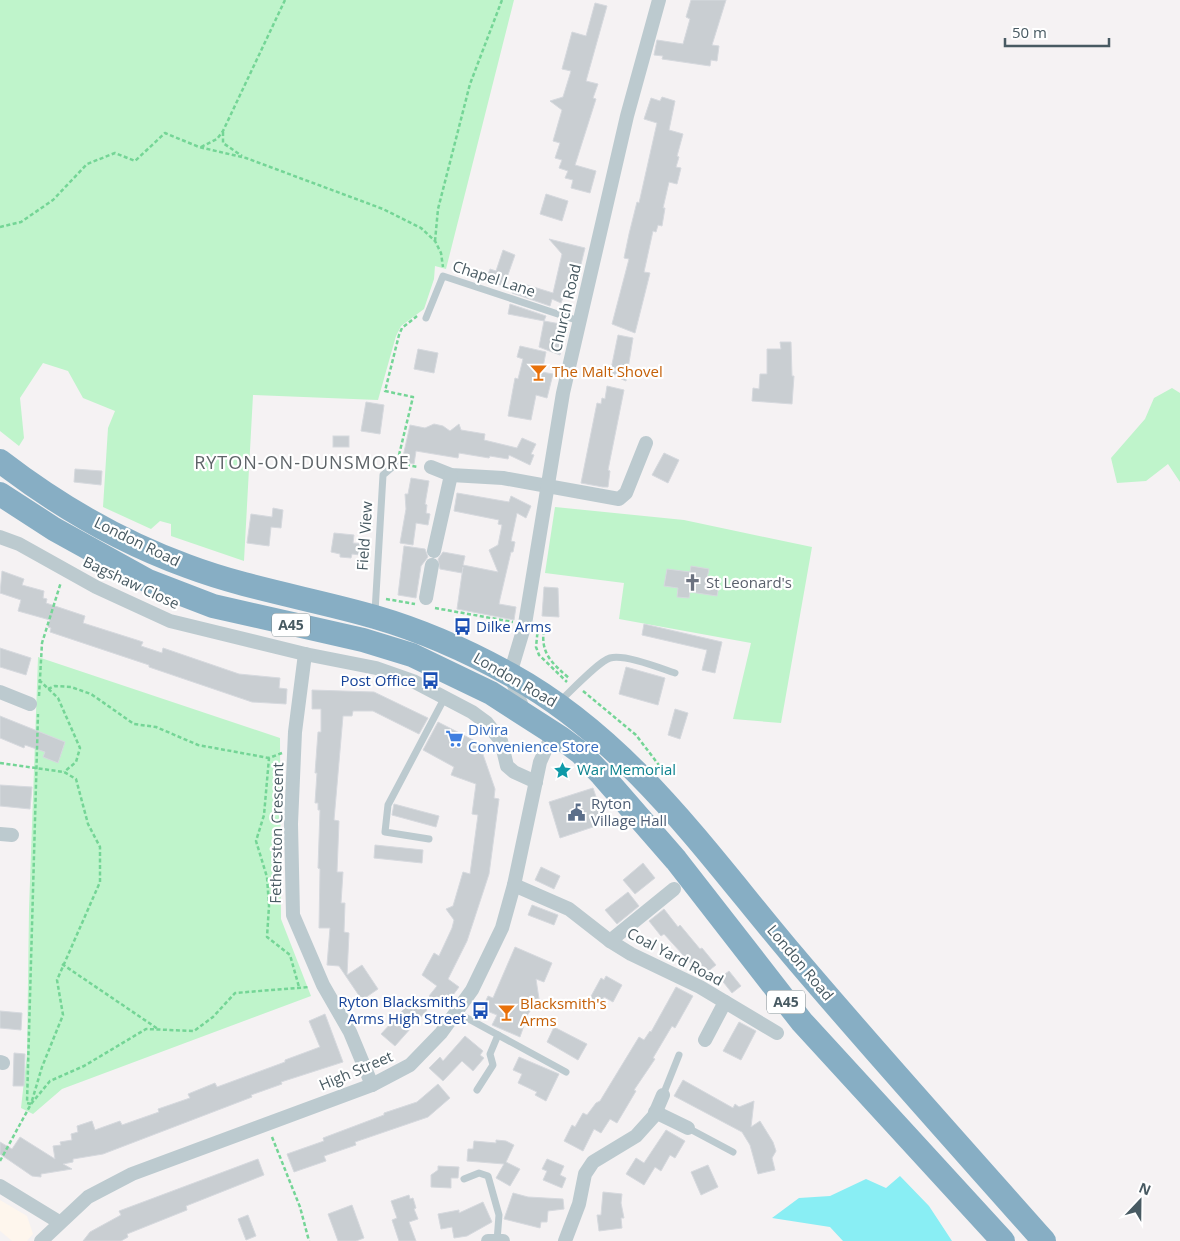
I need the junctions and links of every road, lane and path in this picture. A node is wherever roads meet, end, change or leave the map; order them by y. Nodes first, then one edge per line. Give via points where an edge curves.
1 (285, 0) edge
2 (502, 0) edge
3 (660, 0) edge
4 (223, 131) junction
5 (199, 147) junction
6 (246, 158) junction
7 (0, 227) edge
8 (435, 241) junction
9 (442, 270) dead end
10 (418, 316) dead end
11 (426, 318) dead end
12 (579, 321) junction
13 (646, 443) dead end
14 (0, 461) edge
15 (397, 463) joint
16 (431, 467) dead end
17 (451, 475) junction
18 (549, 485) junction
19 (0, 494) edge
20 (0, 538) edge
21 (434, 551) dead end
22 (432, 565) dead end
23 (63, 575) dead end
24 (427, 604) junction
25 (375, 607) junction
26 (525, 624) junction
27 (540, 627) junction
28 (304, 654) junction
29 (675, 673) dead end
30 (510, 674) junction
31 (40, 680) junction
32 (48, 688) junction
33 (0, 692) edge
34 (445, 697) junction
35 (558, 703) junction
36 (36, 704) junction
37 (524, 713) junction
38 (553, 733) junction
39 (294, 749) junction
40 (269, 758) junction
41 (0, 763) edge
42 (36, 769) junction
43 (64, 772) junction
44 (536, 782) junction
45 (429, 839) dead end
46 (514, 885) junction
47 (674, 889) dead end
48 (610, 941) junction
49 (62, 964) junction
50 (323, 985) junction
51 (299, 987) junction
52 (725, 1002) junction
53 (456, 1012) junction
54 (160, 1030) junction
55 (777, 1033) dead end
56 (498, 1035) junction
57 (705, 1040) dead end
58 (678, 1055) dead end
59 (566, 1072) dead end
60 (372, 1084) junction
61 (477, 1090) dead end
62 (663, 1095) joint
63 (31, 1104) junction
64 (656, 1112) junction
65 (267, 1124) junction
66 (688, 1128) joint
67 (733, 1152) dead end
68 (0, 1161) edge
69 (464, 1179) dead end
70 (0, 1186) edge
71 (59, 1222) junction
72 (41, 1241) edge
73 (309, 1241) edge
74 (488, 1241) edge
75 (497, 1241) edge
76 (503, 1241) edge
77 (565, 1241) edge
78 (1003, 1241) edge
79 (1044, 1241) edge

1 - 4 path
2 - 8 path via 470,84 438,209
3 - 12 street, Church Road via 627,116
4 - 5 path via 217,140
4 - 6 path via 223,143
5 - 6 path
5 - 7 path via 165,133 135,161 114,153 87,164 53,200 22,222
6 - 8 path via 384,209 422,228
8 - 9 path via 441,253
10 - 15 path via 398,335 385,391 413,397
11 - 12 lane, Chapel Lane via 443,276
12 - 18 street, Church Road
13 - 18 street via 626,493 619,499
14 - 25 highway, London Road / A45 via 70,508 131,543 187,566 246,584
15 - 25 lane, Field View via 383,475
16 - 17 street
17 - 18 street
17 - 21 street
18 - 26 street, Church Road
19 - 37 highway, London Road / A45 via 148,581 213,606 363,640 412,655 491,693
20 - 28 street, Bagshaw Close via 19,544 96,587 170,621
22 - 24 street
23 - 31 path via 42,643
24 - 25 path
24 - 26 path
25 - 30 highway, London Road / A45
26 - 27 path
26 - 30 street, Church Road
27 - 27 path via 544,628 543,644 551,661 569,681 539,655 536,642
28 - 34 street, Bagshaw Close via 390,672
28 - 39 street, Fetherston Crescent
29 - 35 lane via 610,658
30 - 35 highway, London Road / A45
30 - 37 street
31 - 32 path
31 - 36 path
32 - 40 path via 71,687 91,694 134,724 156,727 198,745
32 - 43 path via 58,698 80,748 76,762
33 - 36 street
34 - 44 street, Bagshaw Close via 487,723 501,741 507,766
34 - 45 lane via 388,804 385,832
35 - 79 highway, London Road / A45 via 622,757 705,846 801,965
36 - 42 path
37 - 38 highway, London Road / A45
38 - 44 street, High Street via 545,748
38 - 78 highway, London Road / A45 via 581,753 602,775 676,860 802,1022
39 - 40 path
39 - 50 street, Fetherston Crescent via 291,824 293,915
40 - 51 path via 264,815 256,841 267,877 267,937 290,956
41 - 42 path
42 - 43 path
42 - 63 path via 27,1103
43 - 49 path via 79,784 84,812 101,856 98,888
44 - 46 street, High Street
46 - 48 street, Coal Yard Road via 569,909
46 - 53 street, High Street via 502,928 472,990
47 - 48 street, Coal Yard Road
48 - 52 street, Coal Yard Road
49 - 54 path
49 - 63 path via 57,980 63,1015
50 - 51 path
50 - 60 street, Fetherston Crescent via 350,1032
51 - 54 path via 235,993 213,1017 194,1031
52 - 55 street, Coal Yard Road
52 - 57 street, Coal Yard Road
53 - 56 lane
53 - 60 street, High Street via 442,1033 410,1065
54 - 63 path via 146,1029 84,1066 50,1081
56 - 59 lane
56 - 61 lane via 490,1054 493,1065
58 - 62 lane
60 - 65 street, High Street
62 - 64 street
63 - 68 path
64 - 66 street
64 - 77 street via 636,1136 593,1162 585,1174 579,1204
65 - 71 street, High Street via 132,1174 88,1197
65 - 73 path via 300,1207
66 - 67 lane
69 - 75 lane via 479,1173 488,1176 500,1215
70 - 71 street
71 - 72 street, High Street
74 - 75 street
75 - 76 street

